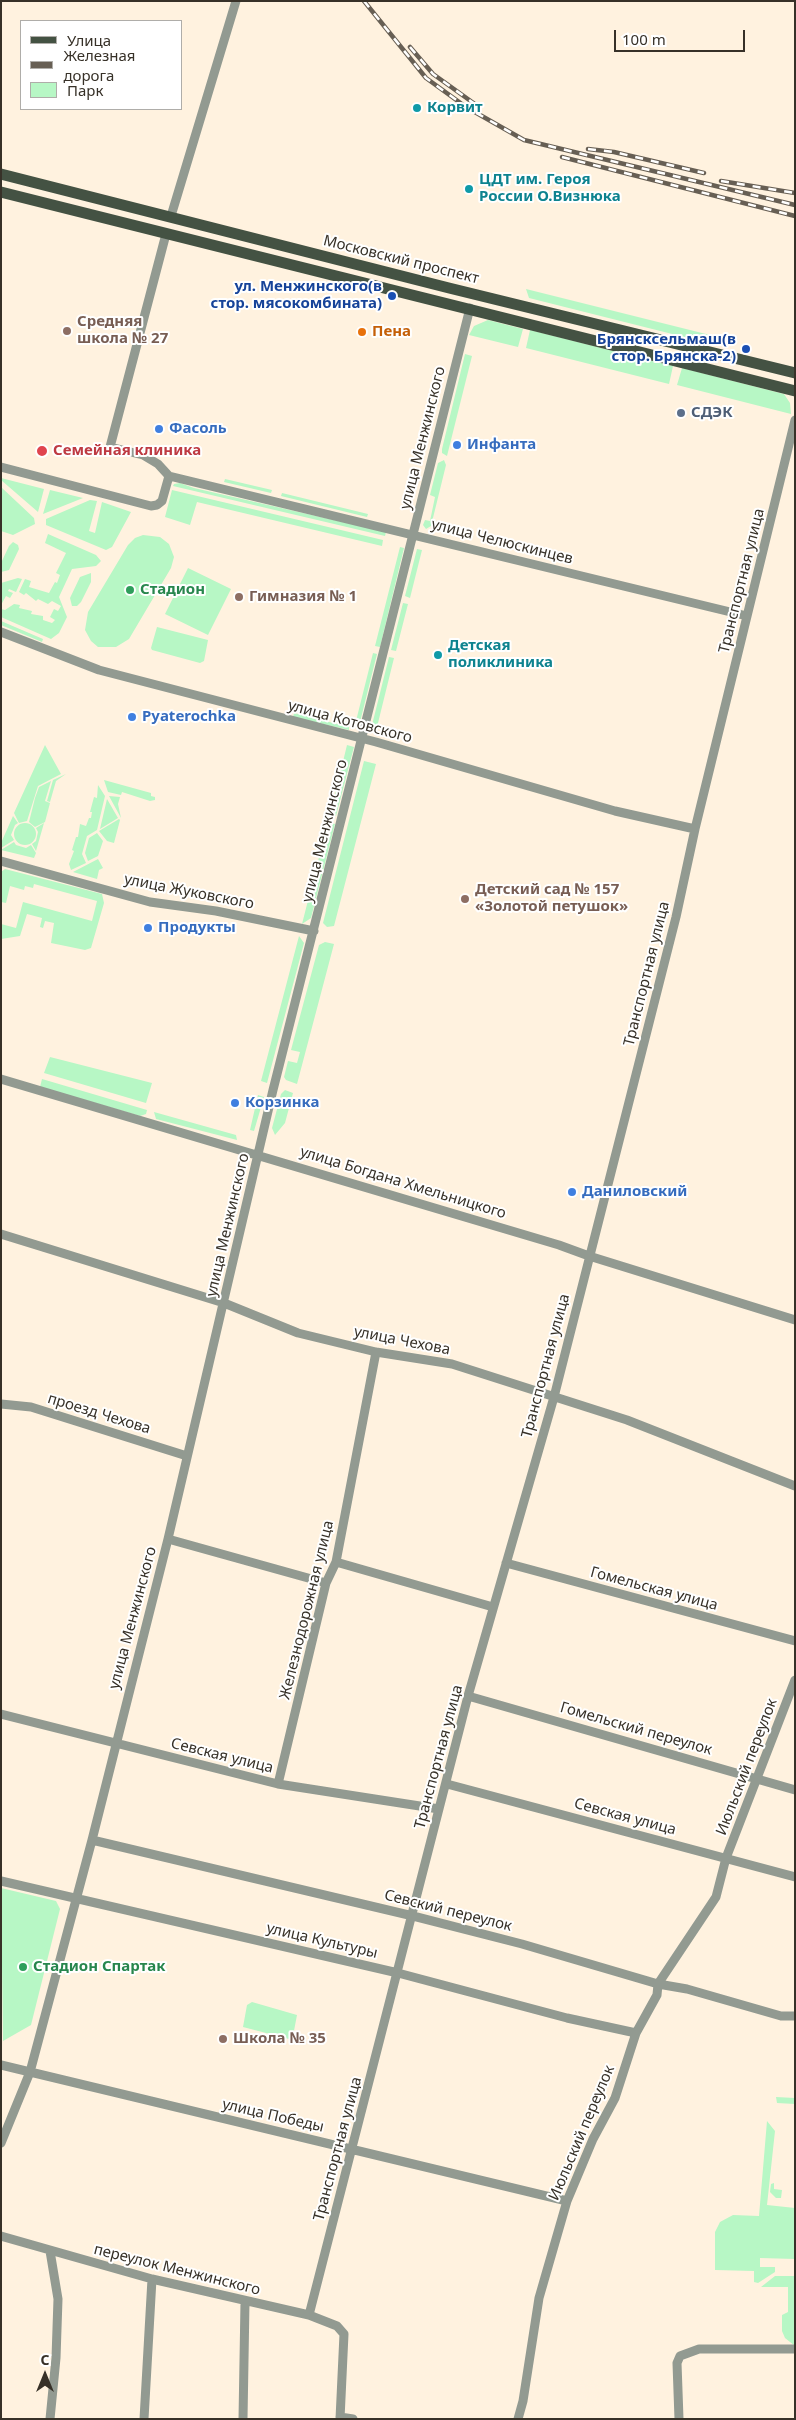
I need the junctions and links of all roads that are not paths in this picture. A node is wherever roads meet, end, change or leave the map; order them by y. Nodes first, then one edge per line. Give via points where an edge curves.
1 (236, 1) edge
2 (1, 174) edge
3 (1, 192) edge
4 (171, 216) junction
5 (166, 234) junction
6 (474, 294) junction
7 (470, 308) junction
8 (795, 373) edge
9 (795, 391) edge
10 (795, 420) edge
11 (1, 467) edge
12 (169, 476) junction
13 (413, 534) junction
14 (747, 616) junction
15 (1, 632) edge
16 (362, 739) junction
17 (695, 828) junction
18 (1, 861) edge
19 (314, 931) junction
20 (1, 1079) edge
21 (258, 1154) junction
22 (1, 1234) edge
23 (589, 1256) junction
24 (224, 1303) junction
25 (795, 1320) edge
26 (376, 1352) junction
27 (554, 1397) junction
28 (1, 1404) edge
29 (187, 1456) junction
30 (795, 1486) edge
31 (168, 1539) junction
32 (336, 1562) junction
33 (506, 1563) junction
34 (326, 1583) junction
35 (493, 1607) junction
36 (795, 1641) edge
37 (795, 1680) edge
38 (468, 1696) junction
39 (1, 1714) edge
40 (115, 1743) junction
41 (758, 1780) junction
42 (278, 1784) junction
43 (447, 1784) junction
44 (795, 1790) edge
45 (439, 1809) junction
46 (92, 1840) junction
47 (726, 1858) junction
48 (795, 1877) edge
49 (1, 1881) edge
50 (76, 1898) junction
51 (413, 1916) junction
52 (398, 1972) junction
53 (658, 1984) junction
54 (795, 2016) edge
55 (636, 2033) junction
56 (1, 2065) edge
57 (30, 2072) junction
58 (1, 2143) edge
59 (353, 2149) junction
60 (567, 2201) junction
61 (1, 2236) edge
62 (50, 2251) junction
63 (152, 2280) junction
64 (245, 2302) junction
65 (309, 2315) junction
66 (795, 2349) edge
67 (340, 2418) edge
68 (50, 2419) edge
69 (144, 2419) edge
70 (243, 2419) edge
71 (353, 2419) edge
72 (518, 2419) edge
73 (679, 2419) edge

1 - 4 street
2 - 4 main road, Московский проспект
3 - 5 main road, Московский проспект
4 - 5 main road
4 - 6 main road, Московский проспект
5 - 7 main road, Московский проспект
5 - 12 street, улица Челюскинцев via 110,446 142,455 158,464
6 - 7 main road
6 - 8 main road, Московский проспект
7 - 9 main road, Московский проспект
7 - 13 street, улица Менжинского
10 - 14 street, Транспортная улица
11 - 12 street via 151,506 162,501
12 - 13 street, улица Челюскинцев
13 - 14 street, улица Челюскинцев
13 - 16 street, улица Менжинского
14 - 17 street, Транспортная улица
15 - 16 street, улица Котовского via 99,670
16 - 17 street, улица Котовского via 615,811
16 - 19 street, улица Менжинского
17 - 23 street, Транспортная улица via 671,936
18 - 19 street, улица Жуковского via 150,902 216,911
19 - 21 street, улица Менжинского
20 - 21 street, улица Богдана Хмельницкого
21 - 23 street, улица Богдана Хмельницкого via 559,1244
21 - 24 street, улица Менжинского
22 - 24 street, улица Чехова
23 - 25 street, улица Богдана Хмельницкого
23 - 27 street, Транспортная улица
24 - 26 street, улица Чехова via 298,1333
24 - 29 street, улица Менжинского
26 - 27 street, улица Чехова via 452,1364
26 - 32 street, Железнодорожная улица
27 - 30 street, улица Чехова via 627,1420
27 - 33 street, Транспортная улица
28 - 29 street, проезд Чехова via 31,1407
29 - 31 street, улица Менжинского
31 - 34 street
31 - 40 street, улица Менжинского
32 - 34 street, Железнодорожная улица
32 - 35 street
33 - 35 street, Транспортная улица
33 - 36 street, Гомельская улица
34 - 42 street, Железнодорожная улица
35 - 38 street, Транспортная улица
37 - 41 street, Июльский переулок
38 - 41 street, Гомельский переулок
38 - 43 street, Транспортная улица
39 - 40 street, Севская улица
40 - 42 street, Севская улица
40 - 46 street, улица Менжинского
41 - 44 street, Гомельский переулок
41 - 47 street, Июльский переулок
42 - 45 street, Севская улица
43 - 45 street, Транспортная улица
43 - 47 street, Севская улица
45 - 51 street, Транспортная улица
46 - 50 street, улица Менжинского
46 - 51 street, Севский переулок
47 - 48 street, Севская улица
47 - 53 street, Июльский переулок via 716,1898
49 - 50 street, улица Культуры
50 - 52 street, улица Культуры
50 - 57 street, улица Менжинского
51 - 52 street, Транспортная улица
51 - 53 street, Севский переулок
52 - 55 street, улица Культуры
52 - 59 street, Транспортная улица
53 - 54 street, Севский переулок via 781,2016
53 - 55 street, Июльский переулок via 657,1995
55 - 60 street, Июльский переулок via 615,2098 593,2139
56 - 57 street, улица Победы
57 - 58 street, улица Менжинского
57 - 59 street, улица Победы
59 - 60 street, улица Победы
59 - 65 street, Транспортная улица
60 - 72 street, Июльский переулок via 539,2298
61 - 62 street, переулок Менжинского
62 - 63 street, переулок Менжинского
62 - 68 street via 58,2299
63 - 64 street, переулок Менжинского
63 - 69 street
64 - 65 street, переулок Менжинского
64 - 70 street
65 - 67 street, переулок Менжинского via 337,2326 344,2334
66 - 73 street via 699,2349 680,2356 677,2363
67 - 71 street

